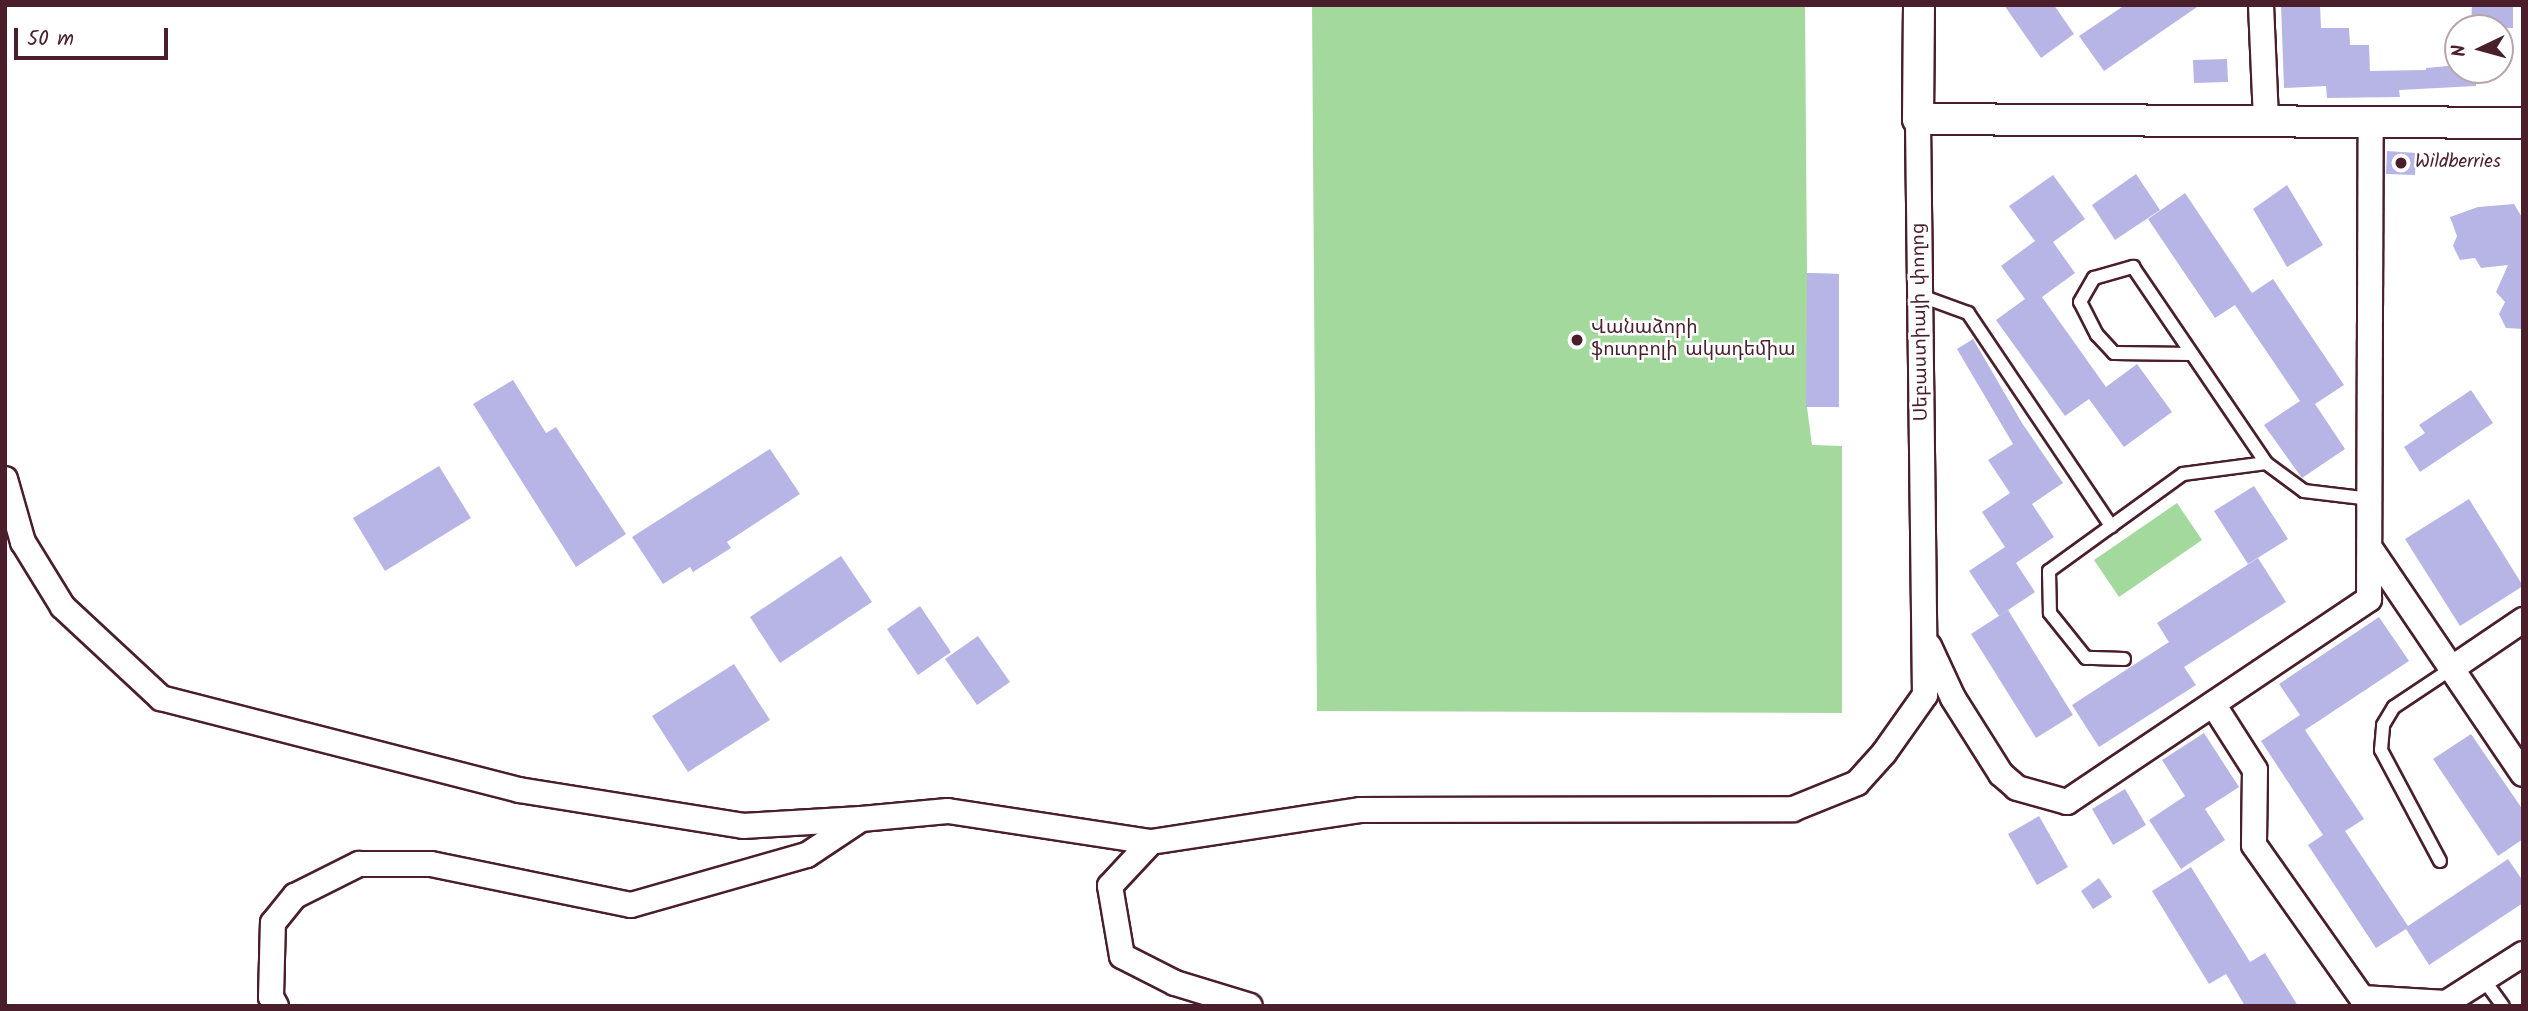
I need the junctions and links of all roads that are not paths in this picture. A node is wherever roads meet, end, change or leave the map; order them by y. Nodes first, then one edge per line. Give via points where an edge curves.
1 (1919, 5) edge
2 (2261, 5) edge
3 (1918, 119) junction
4 (2266, 121) junction
5 (2371, 122) junction
6 (2523, 123) edge
7 (1921, 296) junction
8 (2191, 354) junction
9 (2266, 463) junction
10 (5, 480) edge
11 (2372, 499) junction
12 (2111, 526) junction
13 (2372, 551) junction
14 (2523, 620) edge
15 (1926, 639) junction
16 (2124, 659) dead end
17 (2451, 668) junction
18 (2213, 704) junction
19 (2523, 774) edge
20 (861, 819) junction
21 (1151, 842) junction
22 (2440, 861) dead end
23 (2523, 954) edge
24 (2484, 981) junction
25 (276, 1006) edge
26 (1250, 1006) edge
27 (2503, 1006) edge

1 - 3 street, Սեբաստիայի փողոց
2 - 4 street
3 - 4 street
3 - 7 street, Սեբաստիայի փողոց
4 - 5 street
5 - 6 street
5 - 11 street
7 - 12 lane via 1968,313
7 - 15 street, Սեբաստիայի փողոց
8 - 8 lane via 2133,267 2094,278 2080,302 2097,335 2114,353
8 - 9 lane
9 - 11 lane via 2304,491
9 - 12 lane via 2183,474
10 - 20 street, Սեբաստիայի փողոց via 23,542 63,607 161,698 519,790 743,826
11 - 13 street
12 - 16 lane via 2049,572 2050,613 2086,658
13 - 17 street
13 - 18 street via 2370,599
14 - 17 street
15 - 18 street via 1953,698 2001,774 2017,788 2040,796 2067,802
15 - 21 street, Սեբաստիայի փողոց via 1925,695 1884,753 1857,783 1793,810 1360,810
17 - 19 street
17 - 22 lane via 2394,707 2383,725 2381,750
18 - 24 street via 2255,769 2254,845 2362,998 2446,1003
20 - 21 street, Սեբաստիայի փողոց via 948,811
20 - 25 street via 807,855 631,905 431,864 359,864 295,896 273,923 271,997
21 - 26 street via 1110,886 1122,956 1175,983
23 - 24 street
24 - 27 lane

